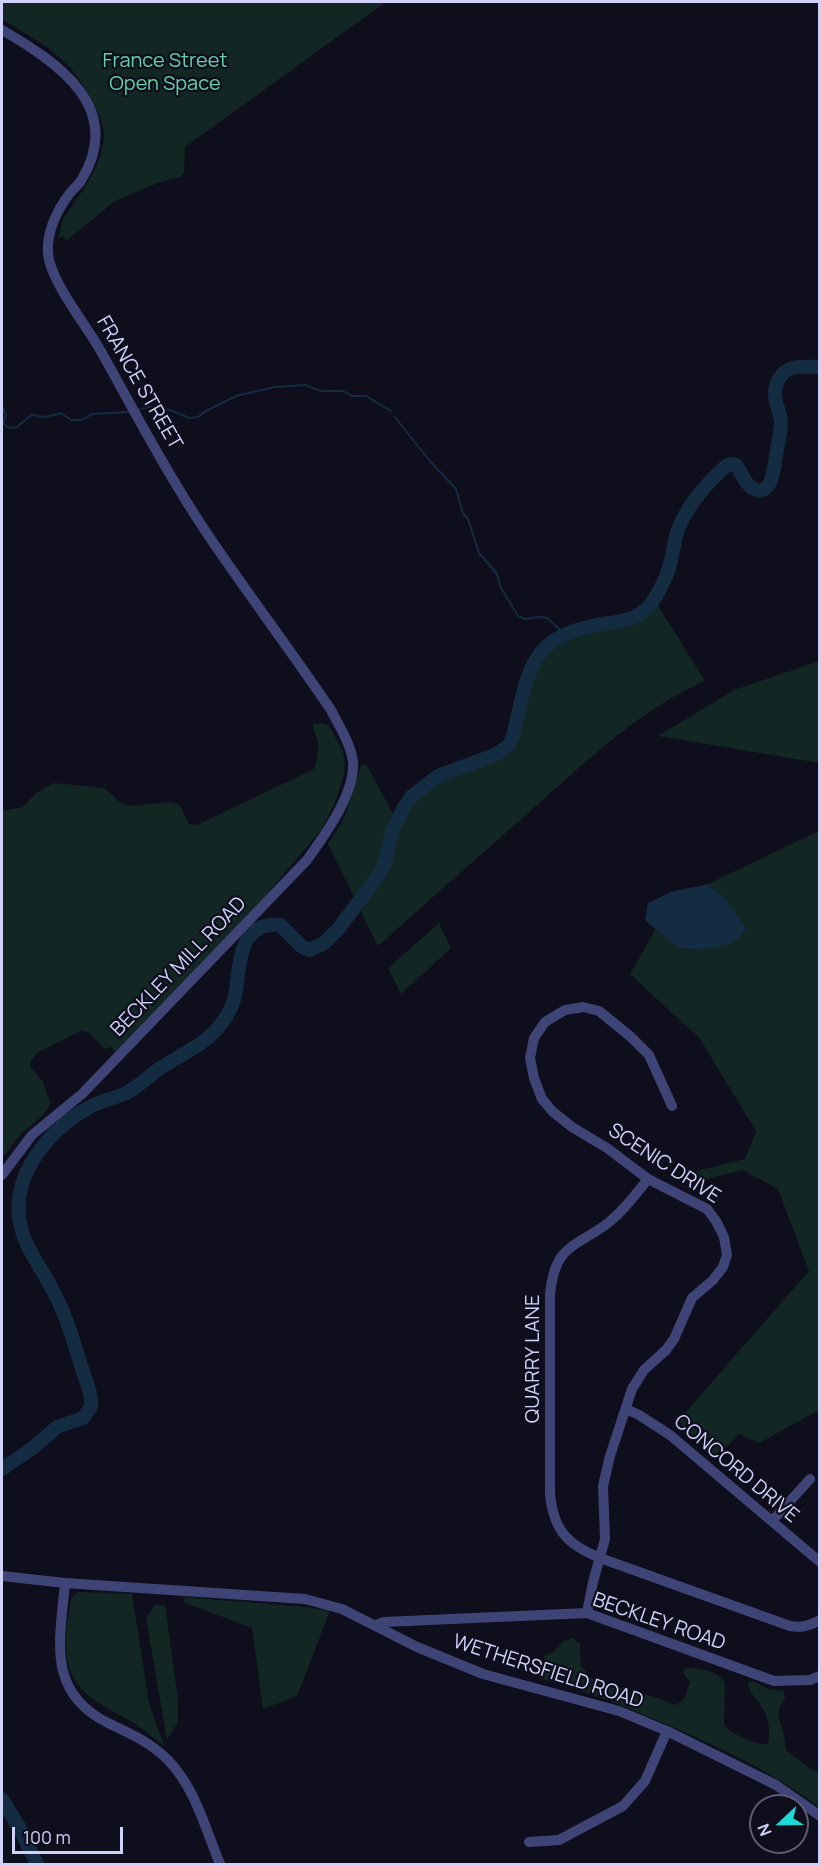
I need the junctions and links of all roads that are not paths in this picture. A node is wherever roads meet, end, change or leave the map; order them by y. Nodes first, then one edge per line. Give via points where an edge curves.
1 (2, 30) edge
2 (353, 763) joint
3 (672, 1106) dead end
4 (2, 1174) edge
5 (648, 1179) junction
6 (626, 1409) junction
7 (810, 1479) dead end
8 (772, 1521) junction
9 (600, 1558) junction
10 (819, 1562) edge
11 (2, 1576) edge
12 (65, 1583) junction
13 (587, 1613) junction
14 (819, 1620) edge
15 (376, 1625) junction
16 (819, 1676) edge
17 (667, 1731) junction
18 (819, 1816) edge
19 (529, 1842) dead end
20 (220, 1864) edge

1 - 2 street, FRANCE STREET via 57,67 80,88 95,120 93,157 54,220 48,237 49,260 58,281 208,534 331,710
2 - 4 street, BECKLEY MILL ROAD via 334,822 308,860 82,1094 32,1135
3 - 5 street, SCENIC DRIVE via 648,1055 599,1011 583,1007 565,1010 545,1022 534,1038 530,1058 542,1099 572,1127
5 - 6 street, SCENIC DRIVE via 707,1209 724,1237 727,1255 713,1280 692,1298 674,1339 637,1380
5 - 9 street, QUARRY LANE via 616,1216 566,1250 552,1276 552,1510 556,1523 572,1544
6 - 8 street, CONCORD DRIVE via 670,1435
6 - 9 street, SCENIC DRIVE via 603,1486 605,1539
7 - 8 street
8 - 10 street, CONCORD DRIVE
9 - 13 street, SCENIC DRIVE
9 - 14 street via 790,1626 800,1628
11 - 12 street, WETHERSFIELD ROAD
12 - 15 street, WETHERSFIELD ROAD via 305,1599 342,1609
12 - 20 street via 60,1658 68,1687 91,1713 152,1746 177,1770 189,1789
13 - 15 street, BECKLEY ROAD
13 - 16 street, BECKLEY ROAD via 774,1681
15 - 17 street, WETHERSFIELD ROAD via 483,1674 620,1711
17 - 18 street, WETHERSFIELD ROAD via 776,1785
17 - 19 street via 645,1781 623,1806 559,1840

